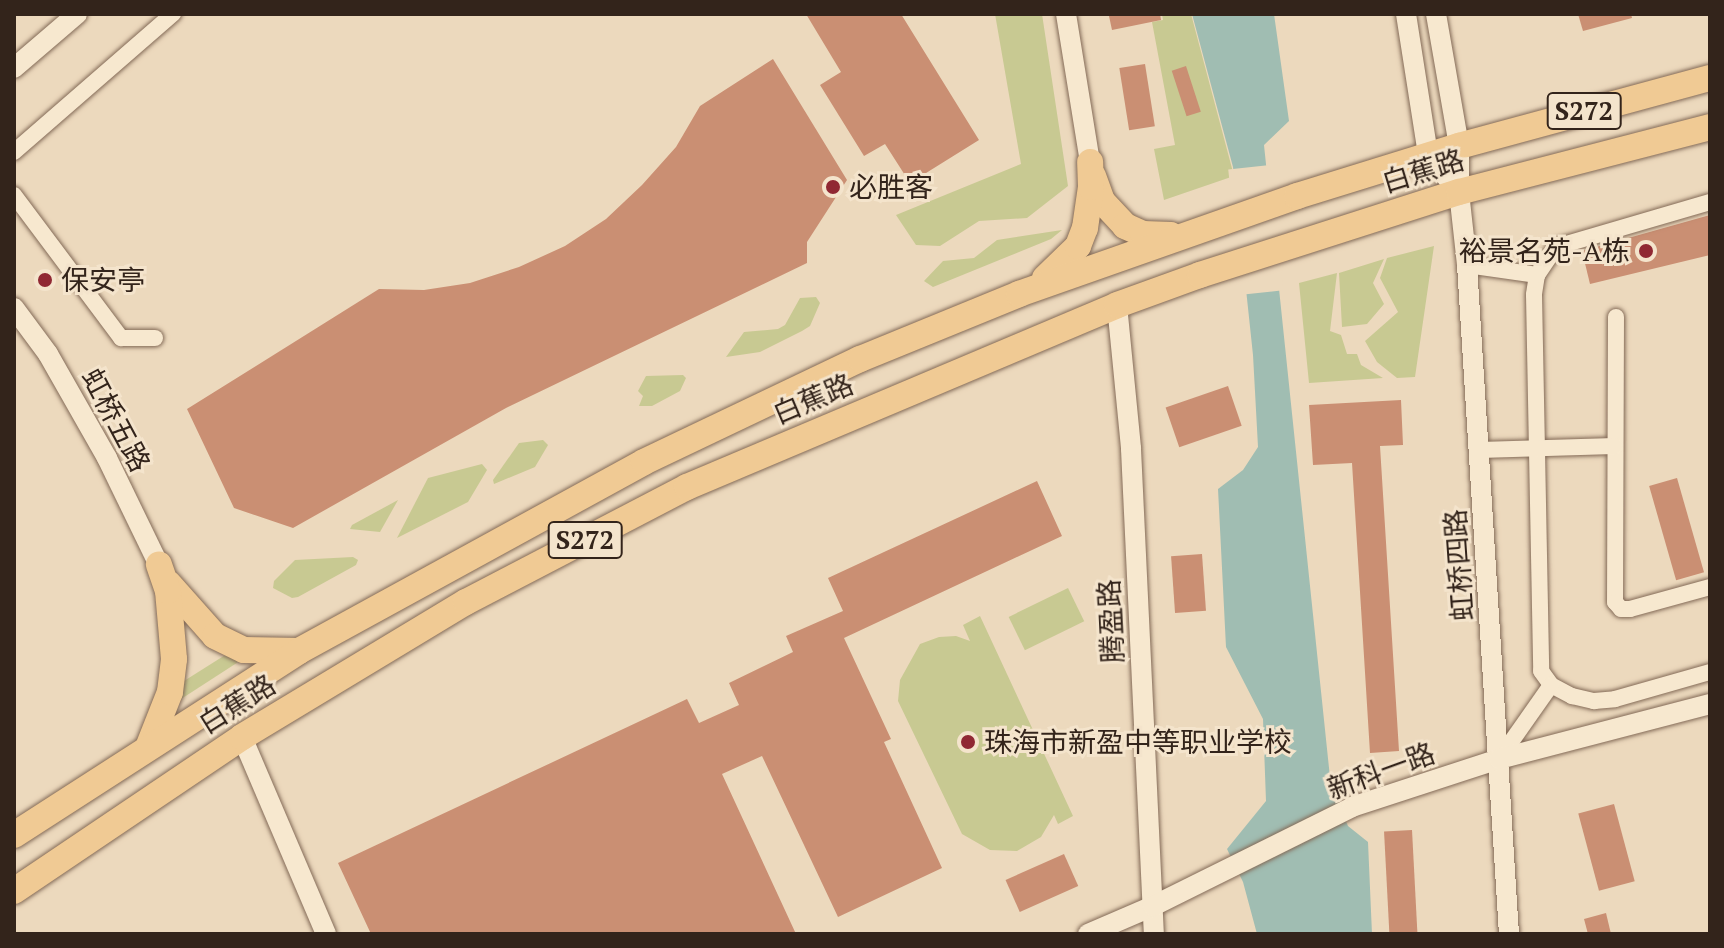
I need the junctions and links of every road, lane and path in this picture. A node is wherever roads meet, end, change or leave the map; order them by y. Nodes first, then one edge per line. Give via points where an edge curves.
1 (77, 14) edge
2 (173, 14) edge
3 (1066, 14) edge
4 (1406, 14) edge
5 (1436, 14) edge
6 (14, 68) edge
7 (1710, 78) edge
8 (1710, 127) edge
9 (1459, 146) junction
10 (14, 152) edge
11 (1428, 155) junction
12 (1090, 162) junction
13 (1459, 192) junction
14 (14, 195) edge
15 (1710, 202) edge
16 (1187, 233) junction
17 (1467, 265) junction
18 (1537, 275) junction
19 (1019, 294) junction
20 (1117, 305) junction
21 (14, 308) edge
22 (1616, 317) dead end
23 (155, 338) dead end
24 (1615, 446) junction
25 (1537, 448) junction
26 (1479, 450) junction
27 (159, 565) junction
28 (1710, 587) edge
29 (299, 651) junction
30 (1710, 672) edge
31 (1551, 685) junction
32 (1710, 704) edge
33 (242, 737) junction
34 (149, 745) junction
35 (1499, 759) junction
36 (14, 835) edge
37 (14, 891) edge
38 (1153, 906) junction
39 (326, 934) edge
40 (1088, 934) edge
41 (1154, 934) edge
42 (1509, 934) edge

1 - 6 street
2 - 10 street
3 - 12 street
4 - 11 street
5 - 9 street, 虹桥四路
7 - 9 main road, 白蕉路 / S272
8 - 13 main road, 白蕉路 / S272
9 - 11 main road, 白蕉路
9 - 13 street, 虹桥四路
11 - 13 street
11 - 16 main road, 白蕉路 / S272
12 - 16 main road via 1102,201 1125,226 1157,236
12 - 19 main road via 1089,208 1078,246 1061,266
13 - 17 street, 虹桥四路
13 - 20 main road, 白蕉路 / S272
14 - 23 street via 121,338
15 - 18 street via 1574,239 1556,247
16 - 19 main road, 白蕉路 / S272
17 - 18 street
17 - 26 street, 虹桥四路
18 - 25 street
19 - 29 main road, 白蕉路 / S272 via 860,359 644,462
20 - 33 main road, 白蕉路 / S272 via 687,487 466,602
20 - 38 street, 腾盈路 via 1131,449
21 - 27 street, 虹桥五路 via 48,354 107,458
22 - 24 street
24 - 25 street
24 - 28 street via 1615,602 1630,609
25 - 26 street
25 - 31 street via 1541,671
26 - 35 street, 虹桥四路
27 - 29 main road via 188,610 215,636 244,650
27 - 34 main road via 168,591 174,659 170,692
29 - 34 main road, 白蕉路 / S272
30 - 31 street via 1594,701
31 - 35 street
32 - 35 street, 新科一路
33 - 37 main road, 白蕉路 / S272
33 - 39 street
34 - 36 main road, 白蕉路 / S272
35 - 38 street, 新科一路 via 1352,807
35 - 42 street, 虹桥四路
38 - 40 street, 新科一路
38 - 41 street, 腾盈路

